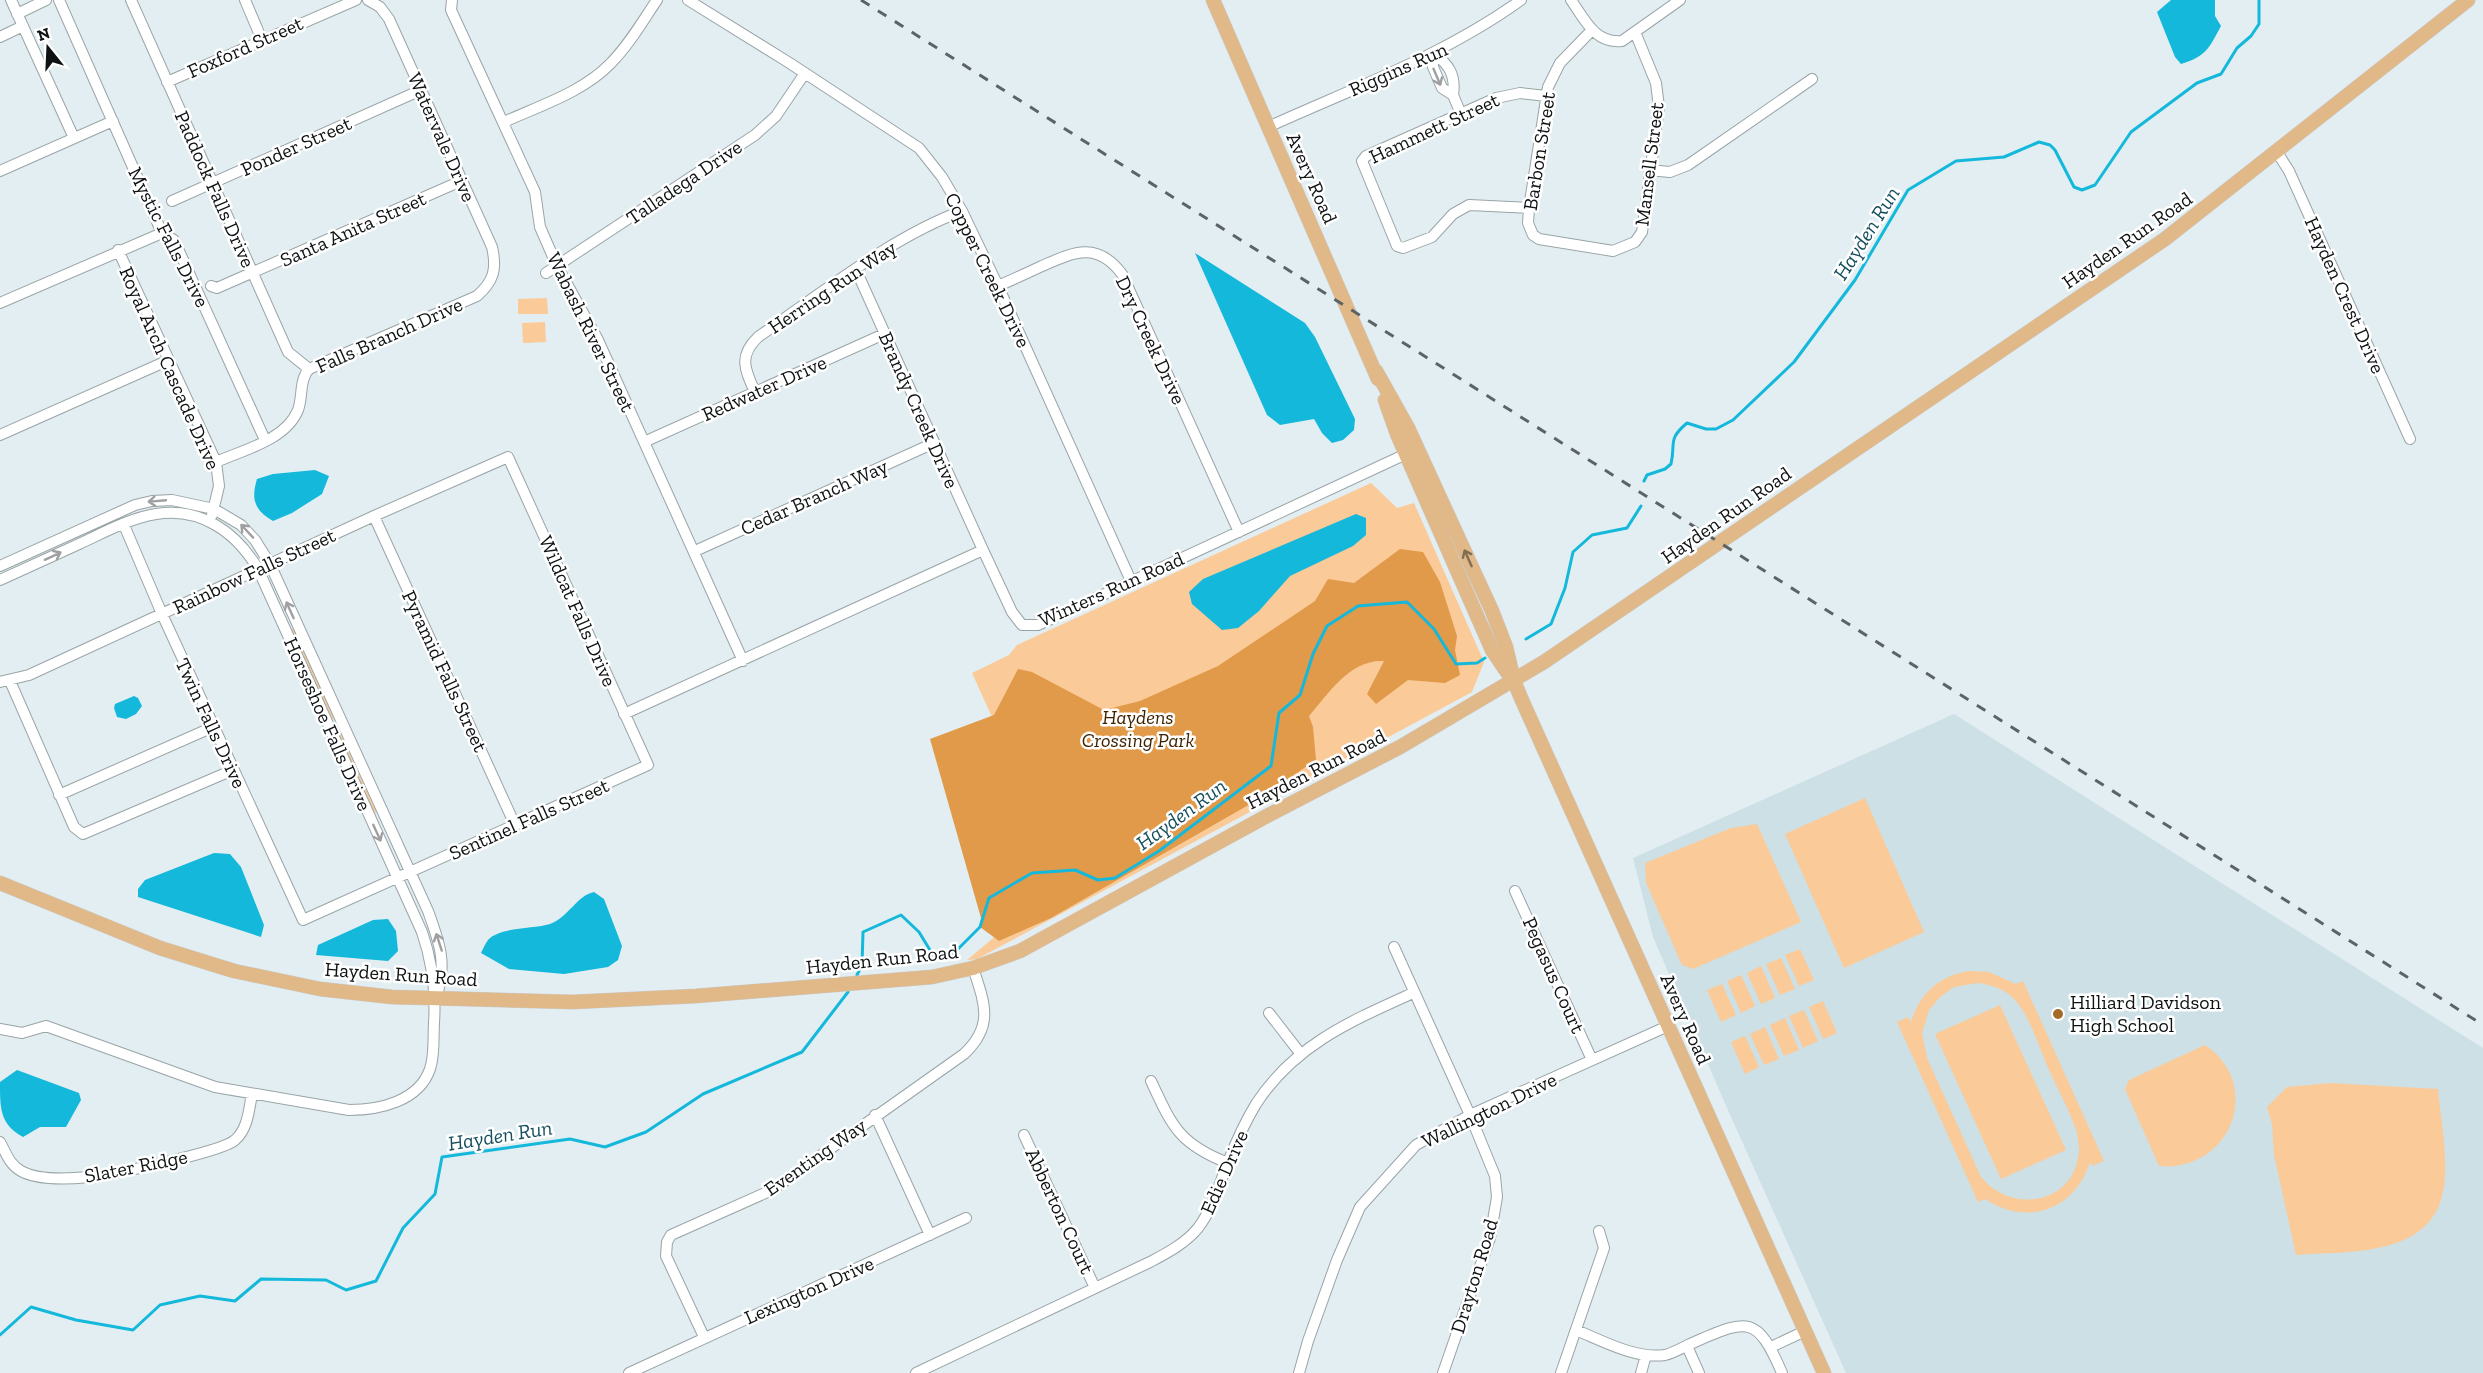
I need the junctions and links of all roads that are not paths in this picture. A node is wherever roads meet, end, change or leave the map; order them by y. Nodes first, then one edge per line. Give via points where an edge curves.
1 (11, 0) edge
2 (46, 0) edge
3 (59, 0) edge
4 (130, 0) edge
5 (245, 0) edge
6 (356, 0) edge
7 (452, 0) edge
8 (657, 0) edge
9 (688, 0) edge
10 (1213, 0) edge
11 (1521, 0) edge
12 (1571, 0) edge
13 (1680, 0) edge
14 (2468, 0) edge
15 (370, 1) edge
16 (17, 14) junction
17 (23, 27) junction
18 (1592, 30) junction
19 (1635, 32) junction
20 (0, 37) edge
21 (262, 40) junction
22 (1433, 52) junction
23 (805, 73) junction
24 (1812, 79) dead end
25 (167, 82) junction
26 (421, 90) junction
27 (1546, 96) junction
28 (1461, 114) junction
29 (113, 122) junction
30 (504, 122) junction
31 (1268, 127) junction
32 (74, 138) junction
33 (2277, 152) junction
34 (1649, 170) junction
35 (0, 171) edge
36 (461, 181) junction
37 (212, 183) junction
38 (172, 201) dead end
39 (1528, 208) junction
40 (962, 211) junction
41 (162, 233) junction
42 (1582, 246) joint
43 (118, 250) junction
44 (557, 266) junction
45 (856, 270) junction
46 (252, 273) junction
47 (546, 273) dead end
48 (493, 278) joint
49 (211, 286) dead end
50 (998, 286) junction
51 (0, 303) edge
52 (884, 334) junction
53 (169, 360) junction
54 (309, 369) junction
55 (1376, 371) junction
56 (755, 392) junction
57 (0, 435) edge
58 (2410, 439) dead end
59 (265, 440) junction
60 (644, 442) junction
61 (934, 443) junction
62 (1406, 454) junction
63 (508, 458) joint
64 (216, 462) junction
65 (214, 508) junction
66 (374, 516) junction
67 (211, 522) junction
68 (124, 525) junction
69 (1239, 532) junction
70 (983, 550) junction
71 (694, 551) junction
72 (270, 564) junction
73 (0, 566) edge
74 (258, 569) junction
75 (0, 580) edge
76 (1131, 581) junction
77 (162, 614) junction
78 (743, 661) junction
79 (1514, 681) junction
80 (5, 682) edge
81 (624, 714) junction
82 (213, 727) junction
83 (648, 765) joint
84 (233, 770) junction
85 (59, 795) junction
86 (515, 825) junction
87 (411, 873) junction
88 (398, 878) junction
89 (0, 883) edge
90 (1515, 891) dead end
91 (303, 920) joint
92 (1394, 947) dead end
93 (973, 968) junction
94 (1413, 993) junction
95 (436, 999) junction
96 (1269, 1013) dead end
97 (1668, 1026) junction
98 (0, 1029) edge
99 (1300, 1053) junction
100 (1592, 1060) junction
101 (1151, 1081) dead end
102 (252, 1094) junction
103 (875, 1115) junction
104 (1470, 1116) junction
105 (1024, 1135) dead end
106 (0, 1142) edge
107 (1228, 1162) junction
108 (966, 1218) dead end
109 (1599, 1231) dead end
110 (930, 1234) junction
111 (1095, 1288) junction
112 (1576, 1330) junction
113 (1805, 1331) junction
114 (704, 1337) junction
115 (1687, 1346) junction
116 (1771, 1347) junction
117 (1647, 1355) junction
118 (933, 1370) edge
119 (629, 1373) edge
120 (916, 1373) edge
121 (1299, 1373) edge
122 (1443, 1373) edge
123 (1561, 1373) edge
124 (1641, 1373) edge
125 (1699, 1373) edge
126 (1782, 1373) edge
127 (1824, 1373) edge

1 - 16 street
2 - 16 street
3 - 29 street, Mystic Falls Drive
4 - 25 street, Paddock Falls Drive
5 - 21 street
6 - 21 street, Foxford Street
7 - 30 street, Wabash River Street via 452,10
8 - 30 street via 609,66 587,83
9 - 23 street, Copper Creek Drive
10 - 31 main road, Avery Road
11 - 22 street, Riggins Run via 1486,26
12 - 18 street
13 - 19 street
14 - 33 main road, Hayden Run Road
15 - 26 street, Watervale Drive via 389,19
16 - 17 street
17 - 20 street
17 - 32 street
18 - 19 street via 1613,42
18 - 27 street, Barbon Street via 1560,63
19 - 34 street, Mansell Street via 1656,83 1659,107
21 - 25 street, Foxford Street
22 - 28 street via 1446,62
22 - 31 street, Riggins Run
23 - 40 street, Copper Creek Drive via 919,148
23 - 44 street, Talladega Drive via 776,116 755,135
24 - 34 street via 1688,165 1670,172
25 - 37 street, Paddock Falls Drive
26 - 36 street, Watervale Drive
26 - 37 street, Ponder Street
27 - 28 street, Hammett Street via 1508,94
27 - 39 street, Barbon Street
28 - 39 street, Hammett Street via 1362,161 1397,246 1403,248 1432,237 1453,214 1469,205
29 - 32 street
29 - 41 street, Mystic Falls Drive
30 - 44 street, Wabash River Street via 535,192 540,227
31 - 55 main road, Avery Road
32 - 35 street
33 - 58 street, Hayden Crest Drive
33 - 79 main road, Hayden Run Road via 2117,273
34 - 42 street, Mansell Street via 1642,232 1635,242 1613,251
36 - 46 street, Santa Anita Street
36 - 48 street, Watervale Drive via 492,248
37 - 38 street, Ponder Street
37 - 46 street, Paddock Falls Drive
39 - 42 street, Barbon Street via 1533,235
40 - 45 street, Herring Run Way via 909,235
40 - 50 street, Copper Creek Drive
41 - 43 street
41 - 59 street, Mystic Falls Drive via 174,240
43 - 51 street
43 - 53 street, Royal Arch Cascade Drive
44 - 47 street, Talladega Drive
44 - 60 street, Wabash River Street via 598,340
45 - 52 street, Brandy Creek Drive
45 - 56 street, Herring Run Way via 751,344 745,366
46 - 49 street, Santa Anita Street via 217,288
46 - 54 street, Paddock Falls Drive via 288,352
48 - 54 street, Falls Branch Drive via 477,296
50 - 69 street, Dry Creek Drive via 1070,254 1093,252 1113,263 1122,274
50 - 76 street, Copper Creek Drive
52 - 56 street, Redwater Drive
52 - 61 street, Brandy Creek Drive
53 - 57 street
53 - 64 street, Royal Arch Cascade Drive
54 - 59 street, Falls Branch Drive via 291,423
55 - 62 main road, Avery Road
79 -> 55 main road, Avery Road via 1492,611 1408,428
56 - 60 street, Redwater Drive
59 - 64 street, Falls Branch Drive
60 - 71 street, Wabash River Street
61 - 70 street, Brandy Creek Drive
61 - 71 street, Cedar Branch Way
62 - 69 street, Winters Run Road
62 - 79 main road, Avery Road via 1492,650
63 - 66 street, Rainbow Falls Street
63 - 81 street, Wildcat Falls Drive
64 - 65 street, Royal Arch Cascade Drive via 219,486
65 - 67 street, Royal Arch Cascade Drive
72 -> 65 street, Horseshoe Falls Drive via 249,532
65 -> 73 street via 152,501 118,512
66 - 72 street, Rainbow Falls Street
66 - 86 street, Pyramid Falls Street
67 - 68 street via 157,514
67 - 74 street, Horseshoe Falls Drive via 238,540
75 -> 68 street
68 - 77 street, Twin Falls Drive
69 - 76 street, Winters Run Road
70 - 76 street, Winters Run Road via 1022,625 1038,625
70 - 78 street
71 - 78 street, Wabash River Street
72 - 74 street, Rainbow Falls Street
87 -> 72 street, Horseshoe Falls Drive
74 - 77 street, Rainbow Falls Street
74 -> 88 street, Horseshoe Falls Drive
77 - 80 street, Rainbow Falls Street via 32,674
77 - 82 street, Twin Falls Drive
78 - 81 street
79 - 93 main road, Hayden Run Road via 1400,747 1020,951
79 - 97 main road, Avery Road
80 - 85 street
81 - 83 street, Wildcat Falls Drive
82 - 84 street, Twin Falls Drive
82 - 85 street
83 - 86 street, Sentinel Falls Street
84 - 85 street via 83,834 74,827
84 - 91 street, Twin Falls Drive
86 - 87 street, Sentinel Falls Street
87 - 88 street, Sentinel Falls Street
95 -> 87 street, Horseshoe Falls Drive via 443,976 442,952
88 - 91 street, Sentinel Falls Street
88 - 95 street, Horseshoe Falls Drive via 429,951
89 - 95 main road, Hayden Run Road via 160,948 234,971 320,989
90 - 100 street, Pegasus Court
92 - 94 street, Drayton Road
93 - 95 main road, Hayden Run Road via 921,978 611,1001
93 - 103 street, Eventing Way via 985,1017 977,1041
94 - 99 street, Edie Drive via 1315,1041
94 - 104 street, Drayton Road
95 - 102 street via 430,1069 420,1086 403,1099 369,1110 349,1110
96 - 99 street
97 - 100 street, Wallington Drive
97 - 113 main road, Avery Road
98 - 102 street via 22,1033 46,1026 215,1087
99 - 107 street, Edie Drive via 1257,1103
100 - 104 street, Wallington Drive
101 - 107 street via 1169,1119 1185,1141
102 - 106 street, Slater Ridge via 246,1123 234,1141 111,1174 38,1176 11,1163
103 - 110 street
103 - 114 street, Eventing Way via 772,1190 671,1235 666,1256
104 - 121 street, Wallington Drive via 1416,1145 1360,1207 1337,1260
104 - 122 street, Drayton Road via 1495,1176 1497,1197 1490,1238
105 - 111 street, Abberton Court
107 - 111 street, Edie Drive via 1197,1229 1167,1253
108 - 110 street, Lexington Drive
109 - 112 street via 1604,1248
110 - 114 street, Lexington Drive
111 - 118 street, Edie Drive
112 - 117 street
112 - 123 street
113 - 116 street
113 - 127 main road, Avery Road
114 - 119 street, Lexington Drive
115 - 116 street via 1729,1327 1743,1326 1757,1330
115 - 117 street via 1666,1355
115 - 125 street
116 - 126 street
117 - 124 street
118 - 120 street, Edie Drive

